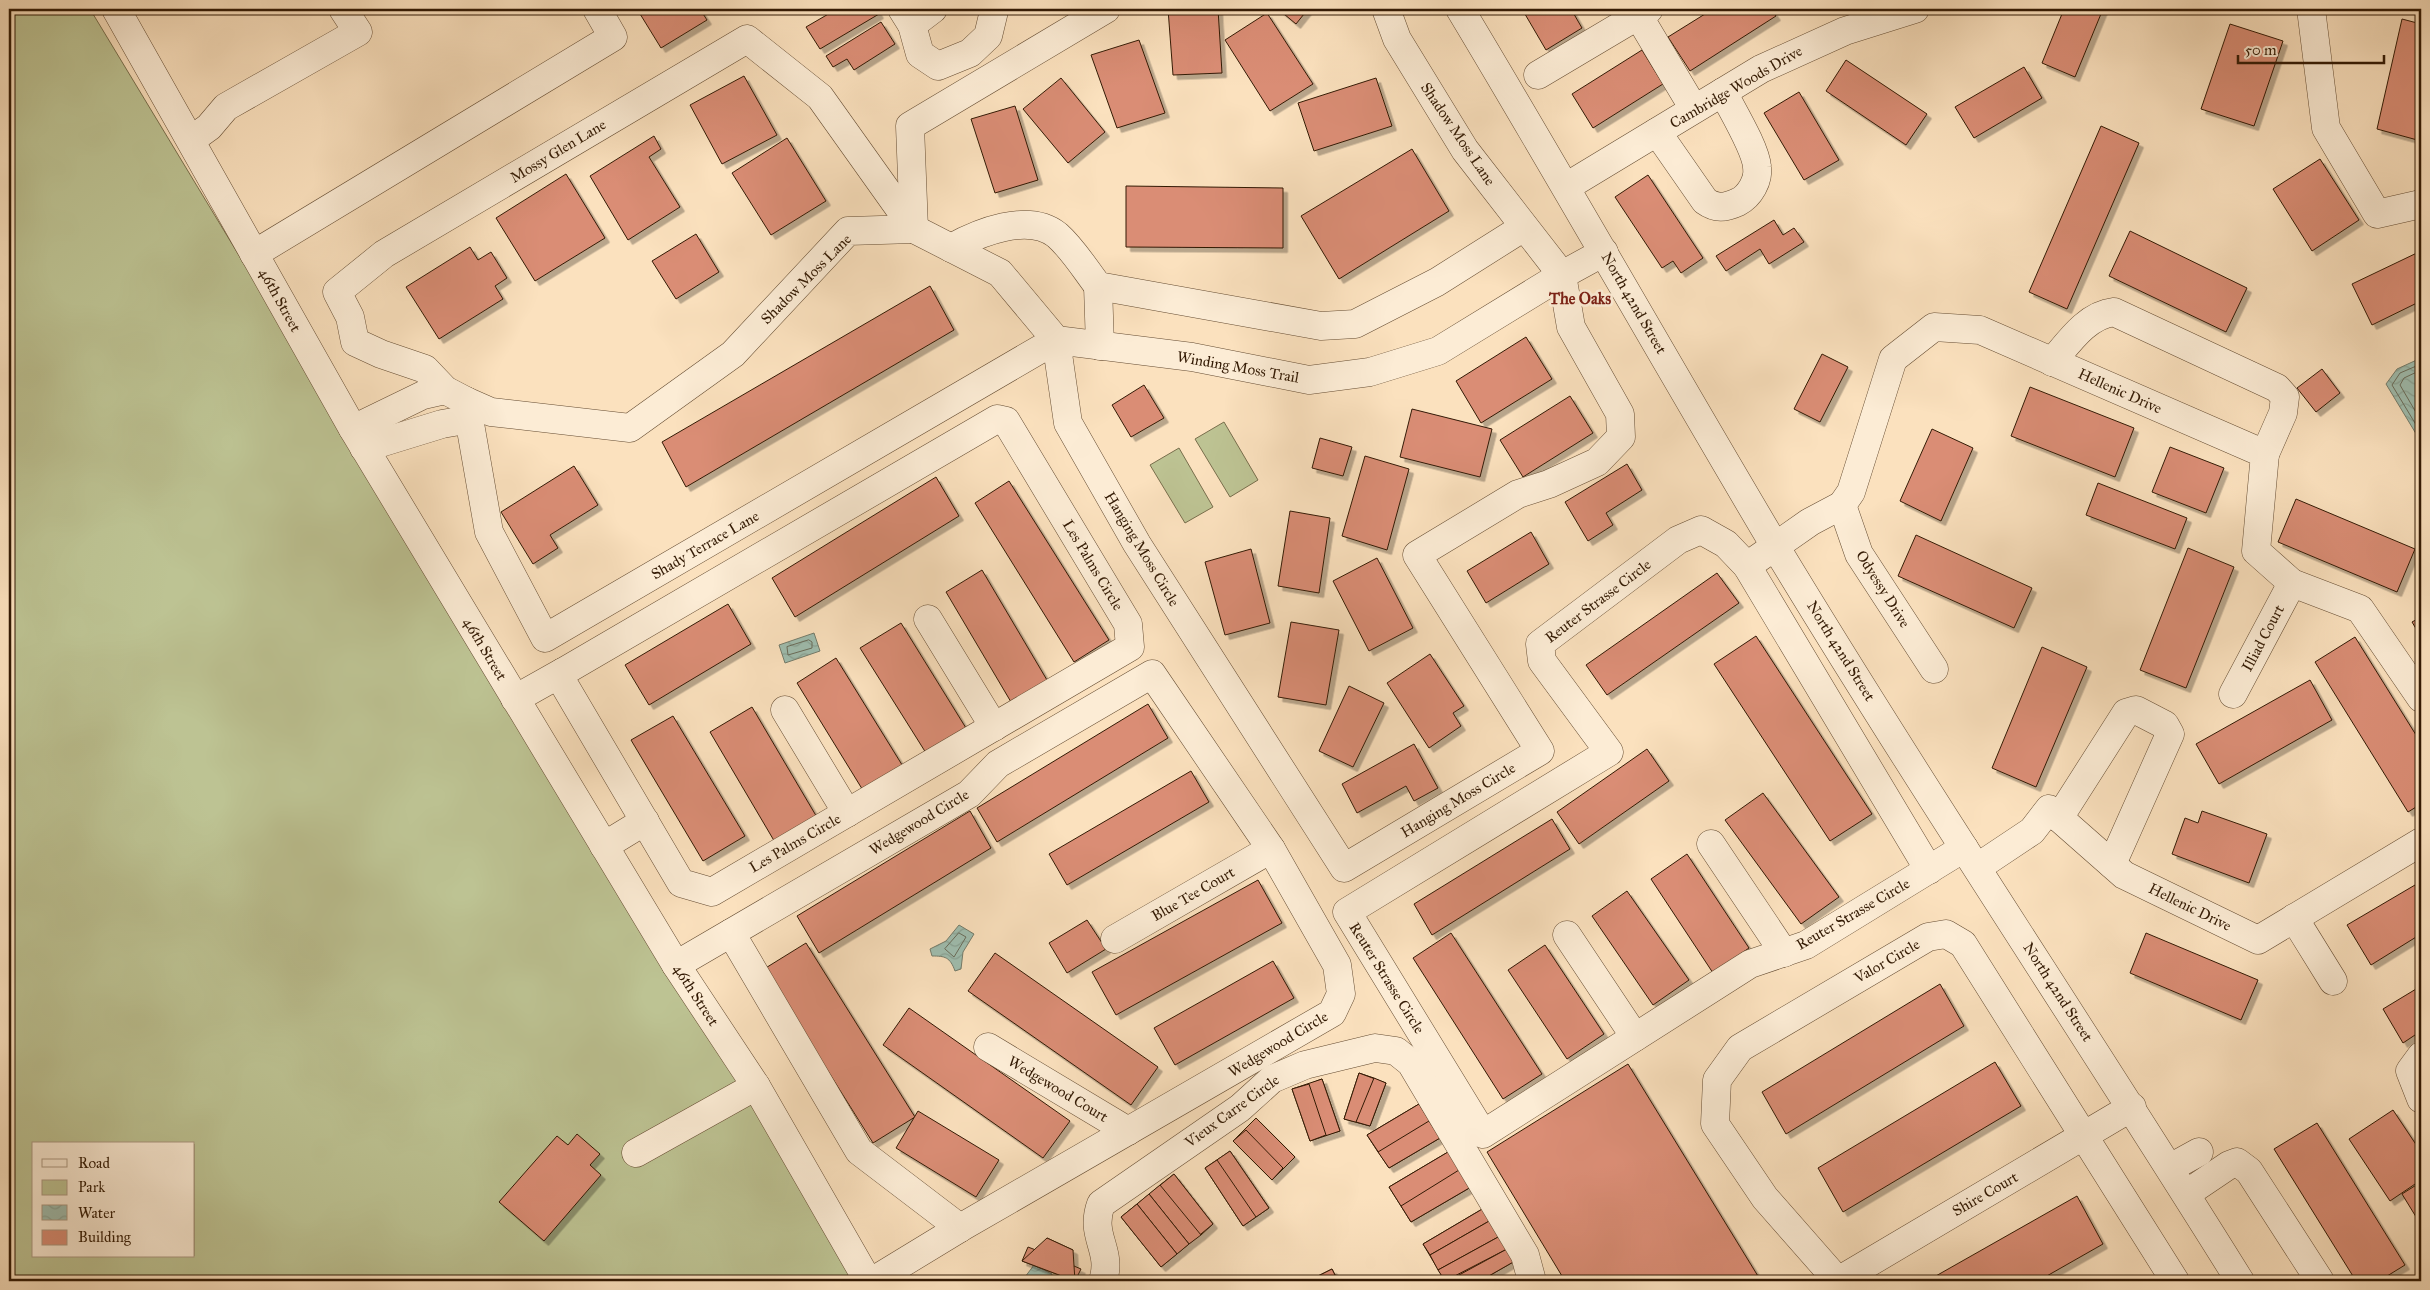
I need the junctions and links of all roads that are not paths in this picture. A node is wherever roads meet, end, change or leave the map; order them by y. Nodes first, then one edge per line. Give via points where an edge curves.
1 (116, 9) edge
2 (343, 9) edge
3 (597, 9) edge
4 (934, 9) edge
5 (993, 9) edge
6 (1106, 9) edge
7 (1386, 9) edge
8 (1460, 9) edge
9 (1914, 9) edge
10 (2310, 9) edge
11 (1631, 14) edge
12 (907, 17) edge
13 (1538, 75) dead end
14 (1723, 92) junction
15 (1694, 109) junction
16 (1658, 132) junction
17 (191, 140) junction
18 (1566, 187) junction
19 (2421, 204) edge
20 (1524, 227) junction
21 (914, 229) junction
22 (951, 248) junction
23 (1604, 252) junction
24 (254, 254) junction
25 (1562, 275) junction
26 (1098, 286) junction
27 (1056, 340) junction
28 (1100, 346) junction
29 (2052, 362) junction
30 (464, 410) junction
31 (358, 438) junction
32 (2265, 454) junction
33 (1842, 505) junction
34 (1776, 547) junction
35 (1747, 566) junction
36 (2292, 583) junction
37 (928, 619) dead end
38 (1130, 647) junction
39 (1934, 669) dead end
40 (563, 672) junction
41 (1152, 674) junction
42 (2233, 694) dead end
43 (2421, 698) edge
44 (515, 699) junction
45 (785, 710) dead end
46 (994, 727) junction
47 (847, 813) junction
48 (2059, 818) junction
49 (645, 821) junction
50 (2421, 842) edge
51 (1711, 844) dead end
52 (604, 846) junction
53 (1271, 849) junction
54 (1971, 857) junction
55 (2112, 864) junction
56 (1929, 870) junction
57 (2294, 918) junction
58 (731, 933) junction
59 (1567, 935) dead end
60 (1115, 939) dead end
61 (1784, 953) junction
62 (676, 964) junction
63 (2334, 981) dead end
64 (1635, 1037) junction
65 (988, 1047) dead end
66 (2421, 1056) edge
67 (756, 1086) junction
68 (2421, 1099) edge
69 (2132, 1107) junction
70 (1128, 1131) junction
71 (2082, 1137) junction
72 (2199, 1152) dead end
73 (636, 1153) dead end
74 (2170, 1168) junction
75 (2186, 1194) junction
76 (960, 1228) junction
77 (868, 1281) edge
78 (873, 1281) edge
79 (1103, 1281) edge
80 (1532, 1281) edge
81 (1838, 1281) edge
82 (2175, 1281) edge
83 (2240, 1281) edge
84 (2320, 1281) edge

1 - 17 street, 46th Street
2 - 17 street via 358,32 226,106 209,126
3 - 24 street via 613,37
4 - 12 street
5 - 12 street via 988,36 970,53 938,66 920,54
6 - 21 street via 910,126
7 - 20 street, Shadow Moss Lane via 1397,40 1464,150
8 - 18 street, North 42nd Street
9 - 14 street, Cambridge Woods Drive via 1816,42
10 - 19 street via 2326,128 2376,214
11 - 13 street
11 - 15 street
14 - 15 street, Cambridge Woods Drive
14 - 16 street via 1758,167 1756,181 1748,195 1739,202 1724,208 1713,207 1705,201
15 - 16 street, Cambridge Woods Drive
16 - 18 street, Cambridge Woods Drive
17 - 24 street, 46th Street
18 - 23 street, North 42nd Street
20 - 25 street, Shadow Moss Lane
20 - 26 street via 1437,282 1355,324 1321,326
21 - 22 street
21 - 30 street, Shadow Moss Lane via 848,231 733,354 630,428
21 - 30 street, Mossy Glen Lane via 820,97 747,39 384,254 337,292 350,317 355,342 425,368
22 - 26 street via 974,235 1005,227 1042,228 1067,245
22 - 27 street via 1000,273
23 - 25 street, Winding Moss Trail
23 - 34 street, North 42nd Street
24 - 31 street, 46th Street
25 - 27 street, Hanging Moss Circle via 1571,327 1620,414 1621,437 1597,462 1518,494 1417,555 1540,751 1344,868 1137,544 1068,423
25 - 28 street, Winding Moss Trail via 1438,350 1370,372 1309,380 1192,357
26 - 28 street
27 - 28 street, Winding Moss Trail
27 - 30 street, Shady Terrace Lane via 546,638 489,532
29 - 32 street, Hellenic Drive
29 - 32 street via 2077,333 2102,314 2114,312 2277,388 2285,397 2283,413
29 - 33 street, Hellenic Drive via 1980,330 1934,327 1893,359 1851,492
30 - 31 street via 442,424
30 - 31 street via 423,395
31 - 44 street, 46th Street
32 - 36 street via 2256,551
33 - 34 street via 1810,522
33 - 39 street, Odyessy Drive via 1859,554
34 - 35 street
34 - 54 street, North 42nd Street
35 - 56 street
35 - 64 street, Reuter Strasse Circle via 1726,544 1701,530 1678,540 1540,644 1542,662 1609,752 1347,912 1483,1134
36 - 42 street, Illiad Court
36 - 43 street via 2360,609
37 - 46 street
38 - 40 street, Les Palms Circle via 1128,624 1006,421 997,418
38 - 41 street, Wedgewood Circle
38 - 46 street, Les Palms Circle
40 - 44 street, Les Palms Circle
40 - 49 street, Les Palms Circle via 562,680
41 - 53 street, Wedgewood Circle
41 - 58 street, Wedgewood Circle via 998,764 969,794
44 - 52 street, 46th Street
45 - 47 street
46 - 47 street, Les Palms Circle
47 - 49 street, Les Palms Circle via 712,892 681,883
48 - 54 street via 2049,809 2032,831
48 - 55 street, Hellenic Drive
48 - 55 street via 2126,713 2136,710 2165,725 2170,734
49 - 52 street
50 - 57 street, Hellenic Drive
51 - 61 street
52 - 62 street, 46th Street
53 - 60 street, Blue Tee Court
53 - 70 street, Wedgewood Circle via 1337,965 1341,994 1332,1013
54 - 56 street, Reuter Strasse Circle
54 - 69 street, North 42nd Street
55 - 57 street, Hellenic Drive via 2124,874 2258,940
56 - 61 street, Reuter Strasse Circle via 1806,945
57 - 63 street
58 - 62 street, Wedgewood Circle
58 - 76 street via 860,1151
59 - 64 street
61 - 64 street, Reuter Strasse Circle via 1750,964
62 - 67 street, 46th Street
65 - 70 street, Wedgewood Court
66 - 68 street via 2410,1071
67 - 73 street
67 - 77 street, 46th Street
69 - 71 street, Shire Court
69 - 74 street, North 42nd Street
70 - 76 street, Wedgewood Circle
71 - 81 street, Shire Court
71 - 81 street, Valor Circle via 1963,944 1946,934 1928,937 1740,1048 1717,1080 1715,1124 1765,1198
71 - 82 street, Valor Circle
72 - 74 street
74 - 75 street, North 42nd Street
75 - 83 street, North 42nd Street
75 - 84 street via 2237,1162 2249,1171
76 - 78 street, Wedgewood Circle
79 - 80 street, Vieux Carre Circle via 1106,1258 1096,1217 1101,1204 1240,1108 1272,1079 1305,1065 1376,1048 1396,1051 1411,1062 1525,1256

